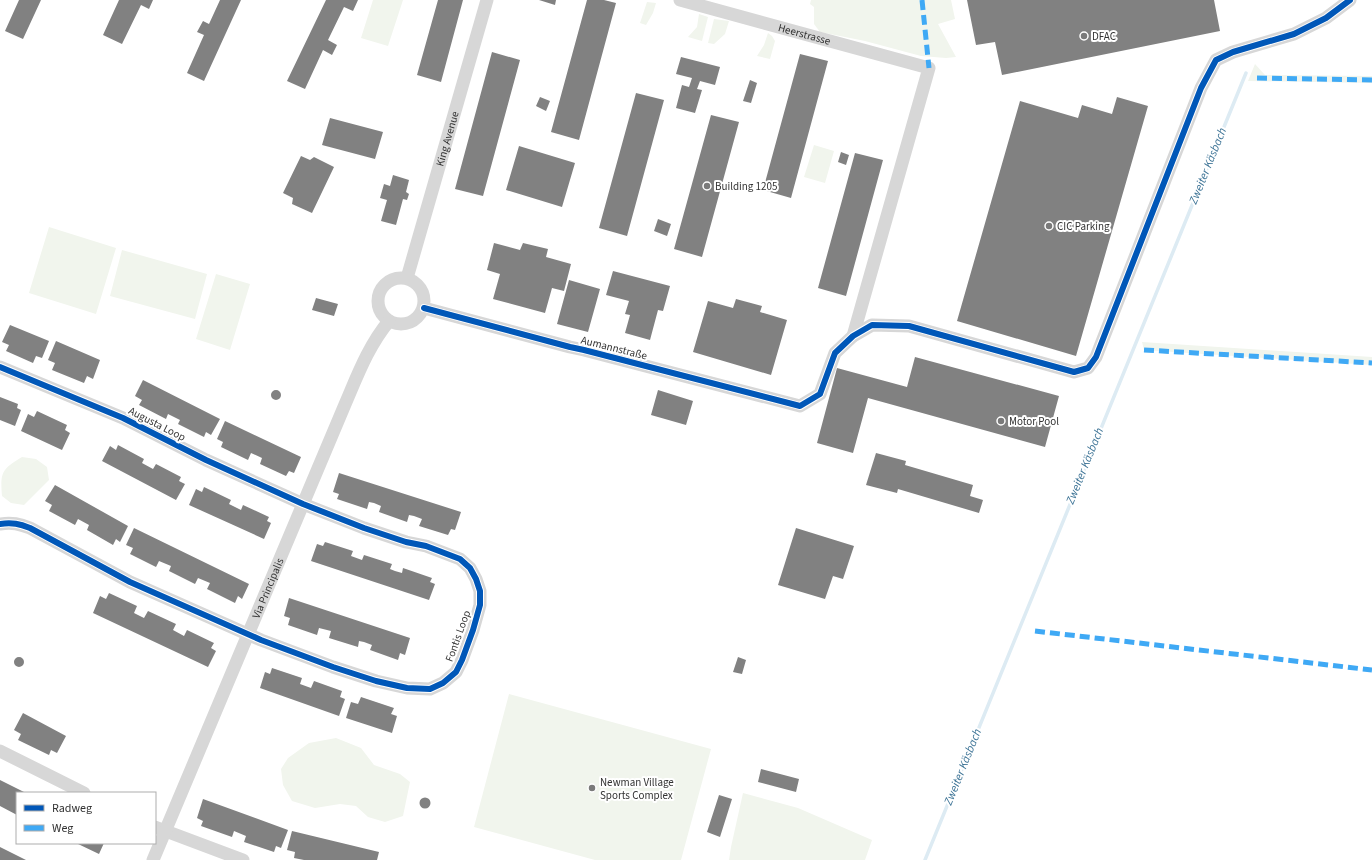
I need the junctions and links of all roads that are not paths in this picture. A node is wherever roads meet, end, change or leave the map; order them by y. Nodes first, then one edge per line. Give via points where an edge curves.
1 (487, 0) edge
2 (680, 0) edge
3 (1350, 0) edge
4 (407, 278) junction
5 (424, 308) junction
6 (389, 320) junction
7 (853, 336) junction
8 (0, 368) edge
9 (303, 504) junction
10 (0, 524) edge
11 (248, 634) junction
12 (0, 751) edge
13 (82, 792) edge
14 (160, 829) edge
15 (153, 860) edge
16 (243, 860) edge

1 - 4 street, King Avenue
2 - 7 street, Heerstrasse via 929,68
3 - 7 street via 1326,18 1294,34 1233,52 1216,60 1201,88 1096,357 1088,368 1074,372 909,326 872,325
4 - 5 street via 420,286 425,300
4 - 6 street via 400,277 386,283 378,295 380,309
5 - 6 street via 416,319 410,322 403,324
5 - 7 street, Aumannstraße via 800,406 820,394 835,353
6 - 9 street, Via Principalis via 377,336 363,364
8 - 9 street, Augusta Loop via 123,418
9 - 11 street, Via Principalis
9 - 11 street, Fontis Loop via 364,528 446,553 465,563 476,579 480,591 480,605 462,660 456,672 443,683 430,689 413,689 398,687 340,669
10 - 11 street via 11,522 30,528 130,582
11 - 14 street, Via Principalis
12 - 13 street
14 - 15 street, Via Principalis
14 - 16 street

